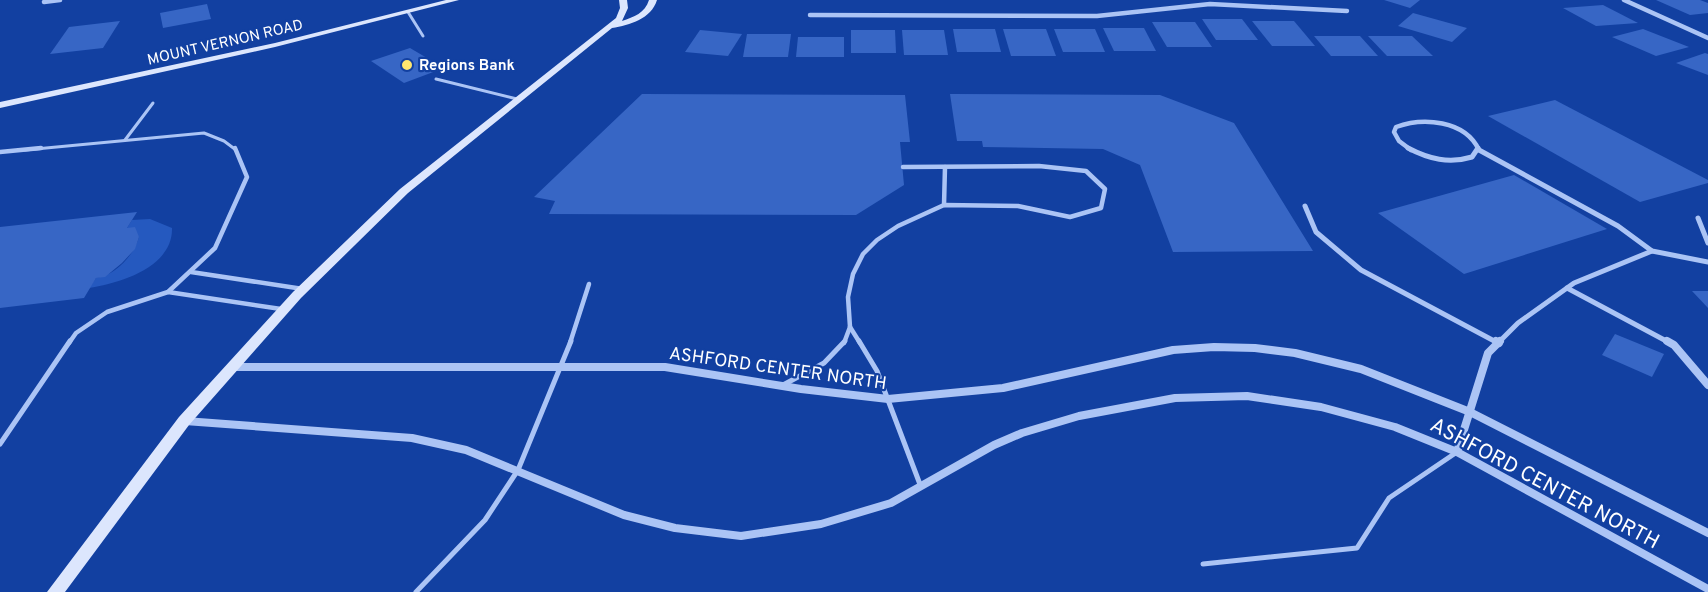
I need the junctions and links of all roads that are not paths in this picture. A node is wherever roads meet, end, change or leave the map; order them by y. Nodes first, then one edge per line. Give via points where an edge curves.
1 (60, 0) edge
2 (455, 0) edge
3 (623, 0) edge
4 (653, 0) edge
5 (1624, 0) edge
6 (44, 2) dead end
7 (1209, 2) edge
8 (1347, 11) dead end
9 (408, 12) junction
10 (810, 15) dead end
11 (607, 29) junction
12 (423, 36) dead end
13 (1708, 38) edge
14 (436, 79) dead end
15 (517, 99) junction
16 (153, 103) dead end
17 (0, 105) edge
18 (125, 140) junction
19 (1479, 150) junction
20 (0, 152) edge
21 (903, 167) dead end
22 (945, 167) junction
23 (944, 205) junction
24 (1305, 206) dead end
25 (1698, 218) dead end
26 (1708, 243) edge
27 (1652, 251) junction
28 (1708, 262) edge
29 (191, 272) junction
30 (589, 284) dead end
31 (1567, 288) junction
32 (303, 289) junction
33 (168, 292) junction
34 (283, 309) junction
35 (850, 327) junction
36 (1499, 343) junction
37 (561, 366) junction
38 (231, 367) junction
39 (1708, 385) edge
40 (780, 386) junction
41 (888, 399) junction
42 (1470, 412) junction
43 (184, 421) junction
44 (0, 444) edge
45 (1457, 452) junction
46 (518, 470) junction
47 (921, 487) junction
48 (1708, 533) edge
49 (1203, 564) dead end
50 (1708, 589) edge
51 (55, 592) edge
52 (416, 592) edge

1 - 6 street
2 - 9 main road, MOUNT VERNON ROAD
3 - 11 main road via 623,13
4 - 11 main road via 643,14
5 - 13 street
7 - 8 street
7 - 10 street via 1096,16
9 - 12 lane
9 - 17 main road, MOUNT VERNON ROAD
11 - 15 main road
14 - 15 lane
15 - 32 main road via 404,191
16 - 18 lane
18 - 20 lane
18 - 29 lane via 204,133 224,140 238,153 247,177 215,248
19 - 19 street via 1471,137 1437,123 1412,121 1396,126 1394,132 1408,148 1442,160 1468,159
19 - 27 street via 1618,226
21 - 22 lane
22 - 23 lane
22 - 23 lane via 1039,166 1086,171 1105,189 1101,208 1070,217 1018,206
23 - 35 lane via 898,226 862,254 848,297
24 - 36 street via 1317,231 1361,270
25 - 26 street
27 - 28 street
27 - 31 street
29 - 32 lane
29 - 33 lane
30 - 37 lane
31 - 36 street via 1518,323
31 - 39 street via 1674,345
32 - 34 main road
33 - 34 lane
33 - 44 lane via 107,312 76,333
34 - 38 main road
35 - 40 lane via 845,342 824,363
35 - 41 lane via 877,371
36 - 42 street via 1488,353
37 - 38 street, ASHFORD CENTER NORTH
37 - 40 street, ASHFORD CENTER NORTH via 665,367
37 - 46 lane
38 - 43 main road
40 - 41 street, ASHFORD CENTER NORTH
41 - 42 street, ASHFORD CENTER NORTH via 1003,388 1134,357 1214,346 1329,360
41 - 47 lane
42 - 45 street
42 - 48 street, ASHFORD CENTER NORTH
43 - 46 street, ASHFORD CENTER NORTH via 412,438 466,450
43 - 51 main road
45 - 47 street, ASHFORD CENTER NORTH via 1395,427 1303,404 1246,396 1184,397 1079,416 1022,433
45 - 49 lane via 1389,498 1357,548
45 - 50 street, ASHFORD CENTER NORTH
46 - 47 street, ASHFORD CENTER NORTH via 624,515 706,533 741,536 821,524 891,503
46 - 52 lane via 485,520

